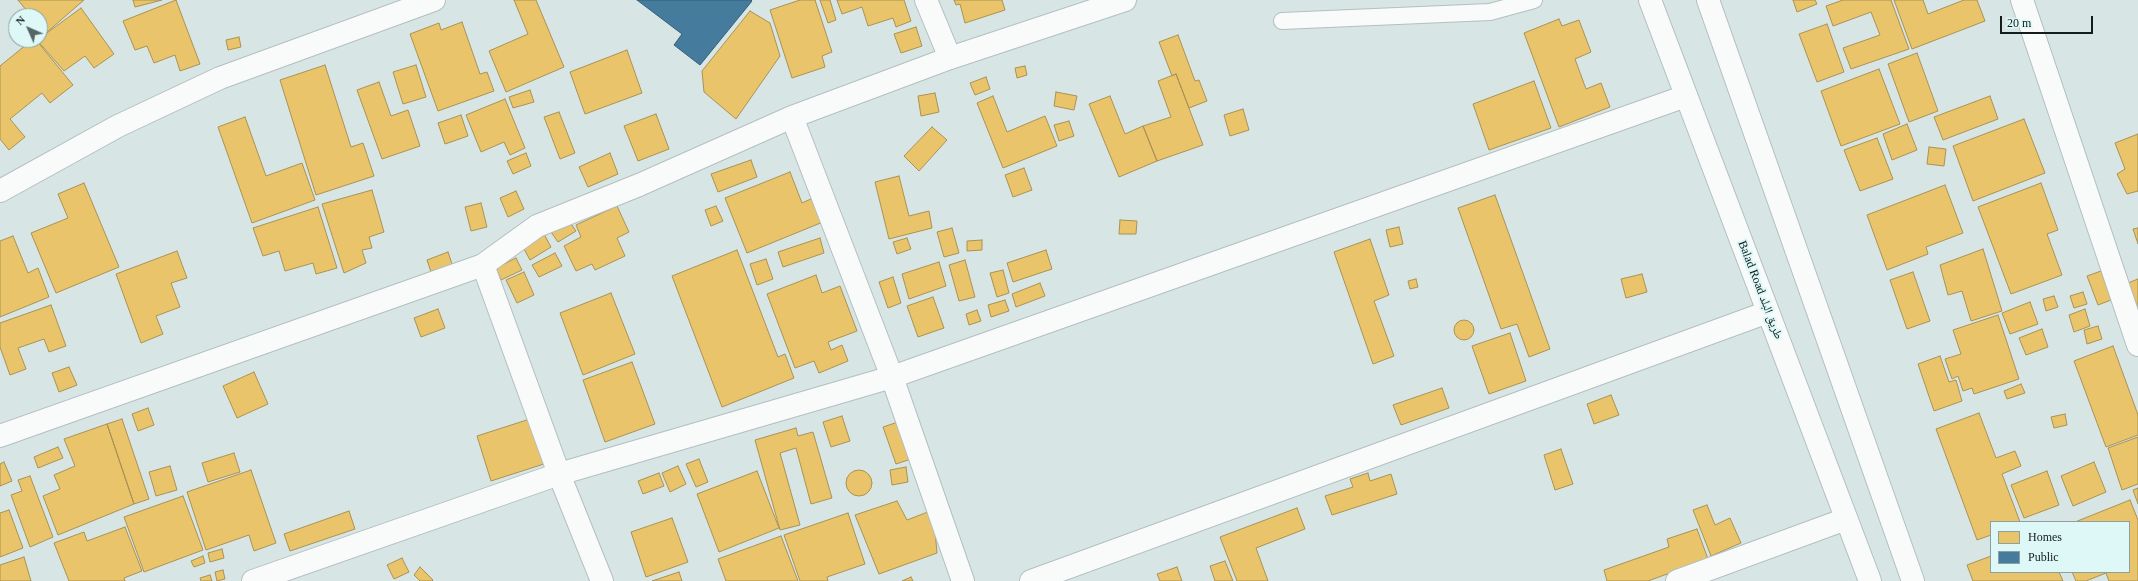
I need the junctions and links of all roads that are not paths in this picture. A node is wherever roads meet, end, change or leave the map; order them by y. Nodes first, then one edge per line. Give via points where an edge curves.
1 (434, 0) edge
2 (926, 0) edge
3 (1124, 0) edge
4 (1534, 0) edge
5 (1650, 0) edge
6 (1708, 0) edge
7 (2022, 0) edge
8 (1282, 21) dead end
9 (950, 58) junction
10 (1686, 96) junction
11 (792, 118) junction
12 (3, 185) edge
13 (483, 265) junction
14 (1768, 312) junction
15 (2138, 345) edge
16 (892, 377) junction
17 (0, 436) edge
18 (560, 474) junction
19 (1846, 519) junction
20 (253, 581) edge
21 (602, 581) edge
22 (963, 581) edge
23 (1031, 581) edge
24 (1677, 581) edge
25 (1870, 581) edge
26 (1913, 581) edge

1 - 12 main road via 220,78 118,126
2 - 9 main road
3 - 9 main road
4 - 8 lane via 1490,12
5 - 10 main road, Balad Road طريق البلد
6 - 26 main road
7 - 15 main road
9 - 11 main road
10 - 14 main road, Balad Road طريق البلد
10 - 16 main road
11 - 13 main road via 639,185 537,226
11 - 16 main road
13 - 17 main road
13 - 18 main road
14 - 19 main road, Balad Road طريق البلد
14 - 23 main road
16 - 18 main road
16 - 22 main road
18 - 20 main road
18 - 21 main road
19 - 24 main road
19 - 25 main road, Balad Road طريق البلد

